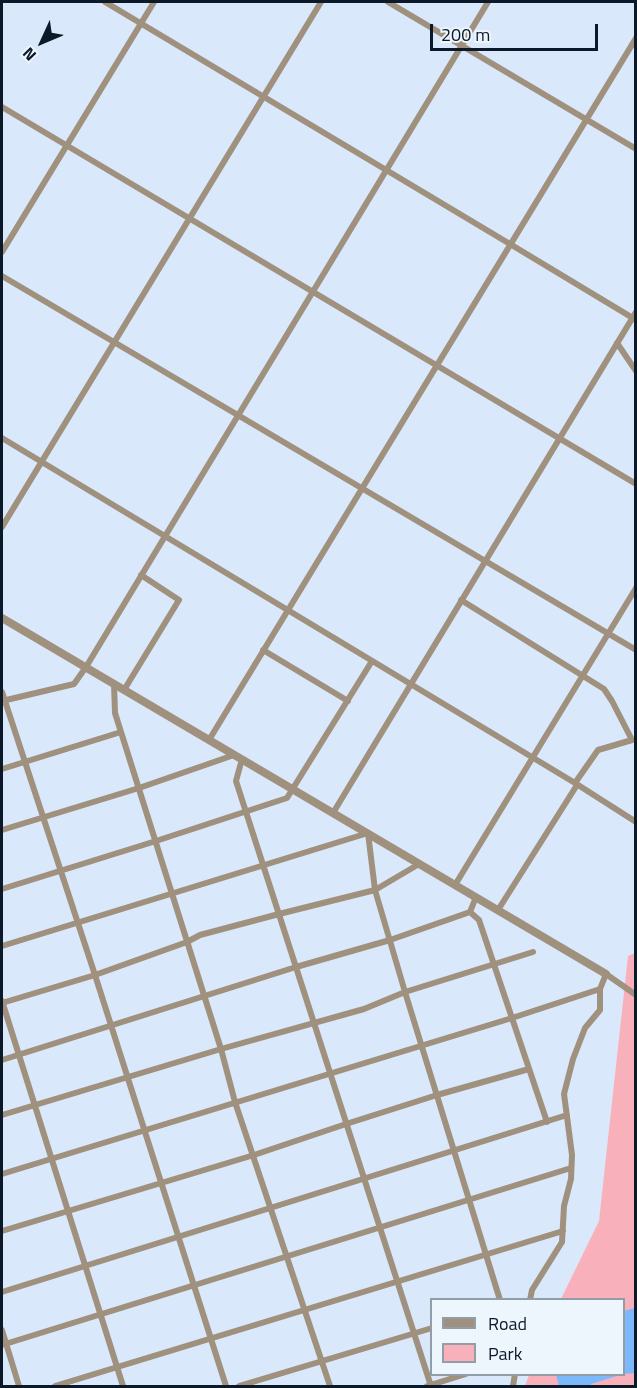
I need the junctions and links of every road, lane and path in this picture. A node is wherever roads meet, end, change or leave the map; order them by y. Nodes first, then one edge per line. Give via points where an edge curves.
1 (105, 2) edge
2 (154, 2) edge
3 (321, 2) edge
4 (388, 2) edge
5 (488, 2) edge
6 (141, 23) junction
7 (636, 38) edge
8 (461, 45) junction
9 (264, 96) junction
10 (2, 107) edge
11 (586, 120) junction
12 (66, 146) junction
13 (636, 149) edge
14 (386, 170) junction
15 (189, 218) junction
16 (510, 244) junction
17 (2, 252) edge
18 (2, 276) edge
19 (313, 291) junction
20 (634, 317) edge
21 (114, 342) junction
22 (617, 343) junction
23 (436, 365) junction
24 (636, 371) edge
25 (238, 415) junction
26 (2, 438) edge
27 (559, 438) junction
28 (41, 462) junction
29 (636, 484) edge
30 (362, 488) junction
31 (2, 527) edge
32 (165, 537) junction
33 (485, 561) junction
34 (141, 575) junction
35 (636, 588) edge
36 (461, 600) junction
37 (288, 610) junction
38 (2, 618) edge
39 (608, 634) junction
40 (263, 650) junction
41 (636, 650) edge
42 (372, 661) junction
43 (86, 667) junction
44 (583, 675) junction
45 (114, 684) junction
46 (410, 684) junction
47 (124, 690) junction
48 (2, 692) edge
49 (3, 701) edge
50 (348, 701) junction
51 (121, 732) junction
52 (209, 740) junction
53 (234, 754) junction
54 (533, 757) junction
55 (242, 759) junction
56 (24, 762) junction
57 (2, 769) edge
58 (576, 784) junction
59 (139, 788) junction
60 (293, 789) junction
61 (246, 812) junction
62 (333, 813) junction
63 (43, 818) junction
64 (636, 822) edge
65 (2, 830) edge
66 (368, 833) junction
67 (156, 841) junction
68 (419, 864) junction
69 (263, 865) junction
70 (61, 872) junction
71 (455, 885) junction
72 (2, 889) edge
73 (375, 890) junction
74 (172, 893) junction
75 (476, 897) junction
76 (498, 910) junction
77 (470, 912) junction
78 (279, 914) junction
79 (77, 922) junction
80 (390, 940) junction
81 (187, 942) junction
82 (2, 946) edge
83 (533, 952) dead end
84 (495, 965) junction
85 (296, 967) junction
86 (606, 974) junction
87 (94, 975) junction
88 (600, 989) junction
89 (405, 992) junction
90 (636, 995) edge
91 (204, 996) junction
92 (2, 1002) edge
93 (512, 1018) junction
94 (313, 1022) junction
95 (110, 1025) junction
96 (422, 1045) junction
97 (221, 1049) junction
98 (19, 1055) junction
99 (2, 1060) edge
100 (529, 1069) junction
101 (329, 1073) junction
102 (127, 1078) junction
103 (437, 1095) junction
104 (235, 1102) junction
105 (35, 1104) junction
106 (2, 1115) edge
107 (567, 1115) junction
108 (547, 1122) junction
109 (346, 1124) junction
110 (144, 1130) junction
111 (454, 1150) junction
112 (254, 1155) junction
113 (51, 1158) junction
114 (571, 1168) junction
115 (2, 1174) edge
116 (363, 1179) junction
117 (162, 1183) junction
118 (469, 1200) junction
119 (271, 1208) junction
120 (68, 1210) junction
121 (379, 1228) junction
122 (2, 1231) edge
123 (562, 1231) junction
124 (179, 1237) junction
125 (486, 1254) junction
126 (287, 1257) junction
127 (85, 1266) junction
128 (397, 1282) junction
129 (194, 1285) junction
130 (2, 1292) edge
131 (500, 1298) edge
132 (530, 1298) edge
133 (305, 1310) junction
134 (100, 1314) junction
135 (430, 1329) edge
136 (2, 1330) edge
137 (414, 1334) junction
138 (211, 1339) junction
139 (4, 1344) edge
140 (322, 1361) junction
141 (117, 1367) junction
142 (460, 1376) edge
143 (19, 1386) edge
144 (55, 1386) edge
145 (123, 1386) edge
146 (226, 1386) edge
147 (239, 1386) edge
148 (330, 1386) edge
149 (429, 1386) edge

1 - 6 street
2 - 6 street
3 - 9 street
4 - 8 street
5 - 8 street
6 - 9 street
6 - 12 street
7 - 11 street
8 - 11 street
8 - 14 street
9 - 14 street
9 - 15 street
10 - 12 street
11 - 13 street
11 - 16 street
12 - 15 street
12 - 17 street
14 - 16 street
14 - 19 street
15 - 19 street
15 - 21 street
16 - 20 street
16 - 23 street
18 - 21 street
19 - 23 street
19 - 25 street
20 - 22 street
21 - 25 street
21 - 28 street
22 - 24 street
22 - 27 street
23 - 27 street
23 - 30 street
25 - 30 street
25 - 32 street
26 - 28 street
27 - 29 street
27 - 33 street
28 - 31 street
28 - 32 street
30 - 33 street
30 - 37 street
32 - 34 street
32 - 37 street
33 - 36 street
33 - 39 street
34 - 43 street
34 - 47 street via 179,600
35 - 39 street
36 - 44 street
36 - 46 street
37 - 40 street
37 - 42 street
38 - 43 street
39 - 41 street
39 - 44 street
40 - 50 street
40 - 52 street
42 - 46 street
42 - 50 street
43 - 45 street
43 - 49 street via 74,684
44 - 54 street
44 - 58 street via 604,689 632,740 598,750
45 - 47 street
45 - 51 street via 115,713
46 - 54 street
46 - 62 street
47 - 52 street
48 - 49 street
49 - 56 street
50 - 60 street
51 - 56 street
51 - 59 street
52 - 53 street
53 - 55 street
53 - 59 street
54 - 58 street
54 - 71 street
55 - 60 street
55 - 61 street via 236,781
56 - 57 street
56 - 63 street
58 - 64 street
58 - 76 street
59 - 63 street
59 - 67 street
60 - 61 street via 287,798
60 - 62 street
61 - 67 street
61 - 69 street
62 - 66 street
63 - 65 street
63 - 70 street
66 - 68 street
66 - 69 street
66 - 73 street
67 - 70 street
67 - 74 street
68 - 71 street
68 - 73 street
69 - 74 street
69 - 78 street
70 - 72 street
70 - 79 street
71 - 75 street
73 - 78 street
73 - 80 street
74 - 79 street
74 - 81 street
75 - 76 street
75 - 77 street
76 - 86 street
77 - 80 street
77 - 84 street via 479,920
78 - 81 street
78 - 85 street
79 - 82 street
79 - 87 street
80 - 85 street
80 - 89 street
81 - 87 street
81 - 91 street
83 - 84 street
84 - 89 street
84 - 93 street
85 - 91 street
85 - 94 street
86 - 88 street
86 - 90 street
87 - 92 street
87 - 95 street
88 - 93 street
88 - 107 street via 600,1010 585,1028 566,1085
89 - 94 street via 364,1009
89 - 96 street
91 - 95 street
91 - 97 street
92 - 98 street
93 - 96 street
93 - 100 street
94 - 97 street
94 - 101 street
95 - 98 street
95 - 102 street
96 - 101 street
96 - 103 street
97 - 102 street
97 - 104 street
98 - 99 street
98 - 105 street
100 - 103 street
100 - 108 street
101 - 104 street
101 - 109 street
102 - 105 street
102 - 110 street
103 - 109 street
103 - 111 street
104 - 110 street
104 - 112 street
105 - 106 street
105 - 113 street
107 - 108 street
107 - 114 street
108 - 111 street
109 - 112 street
109 - 116 street
110 - 113 street
110 - 117 street
111 - 116 street
111 - 118 street
112 - 117 street
112 - 119 street
113 - 115 street
113 - 120 street
114 - 118 street
114 - 123 street
116 - 119 street
116 - 121 street
117 - 120 street
117 - 124 street
118 - 121 street
118 - 125 street
119 - 124 street
119 - 126 street
120 - 122 street
120 - 127 street
121 - 126 street
121 - 128 street
123 - 125 street
123 - 132 street via 562,1242
124 - 127 street
124 - 129 street
125 - 128 street
125 - 131 street
126 - 129 street
126 - 133 street
127 - 130 street
127 - 134 street
128 - 133 street
128 - 137 street
129 - 134 street
129 - 138 street
133 - 138 street
133 - 140 street
134 - 139 street
134 - 141 street
135 - 137 street
136 - 139 street
137 - 140 street
137 - 149 street
138 - 141 street
138 - 146 street
139 - 143 street
140 - 147 street
140 - 148 street
141 - 144 street
141 - 145 street
142 - 149 street

